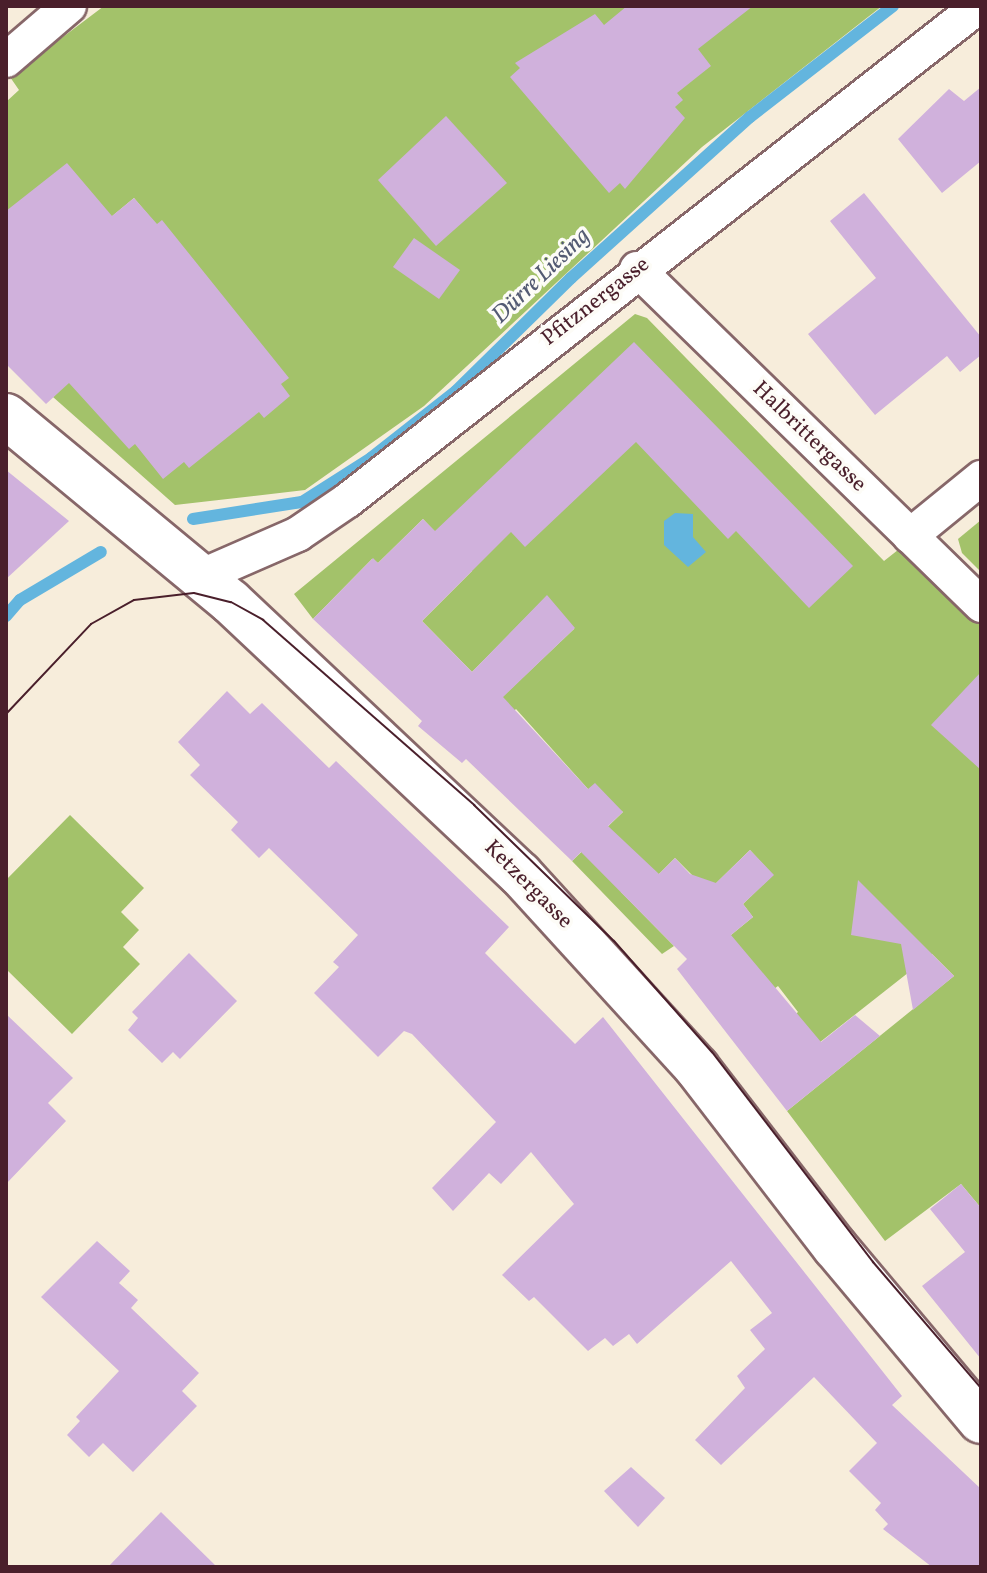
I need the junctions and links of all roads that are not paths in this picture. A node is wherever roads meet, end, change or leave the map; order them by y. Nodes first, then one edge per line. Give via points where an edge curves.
1 (69, 6) edge
2 (979, 6) edge
3 (6, 60) edge
4 (637, 269) junction
5 (6, 416) edge
6 (981, 478) edge
7 (910, 536) junction
8 (202, 576) junction
9 (981, 605) edge
10 (981, 1421) edge

1 - 3 street
2 - 4 street, Pfitznergasse
4 - 7 street, Halbrittergasse
4 - 8 street, Pfitznergasse via 348,500 298,534
5 - 8 main road, Ketzergasse
6 - 7 street
7 - 9 street, Halbrittergasse
8 - 10 main road, Ketzergasse via 520,874 618,976

